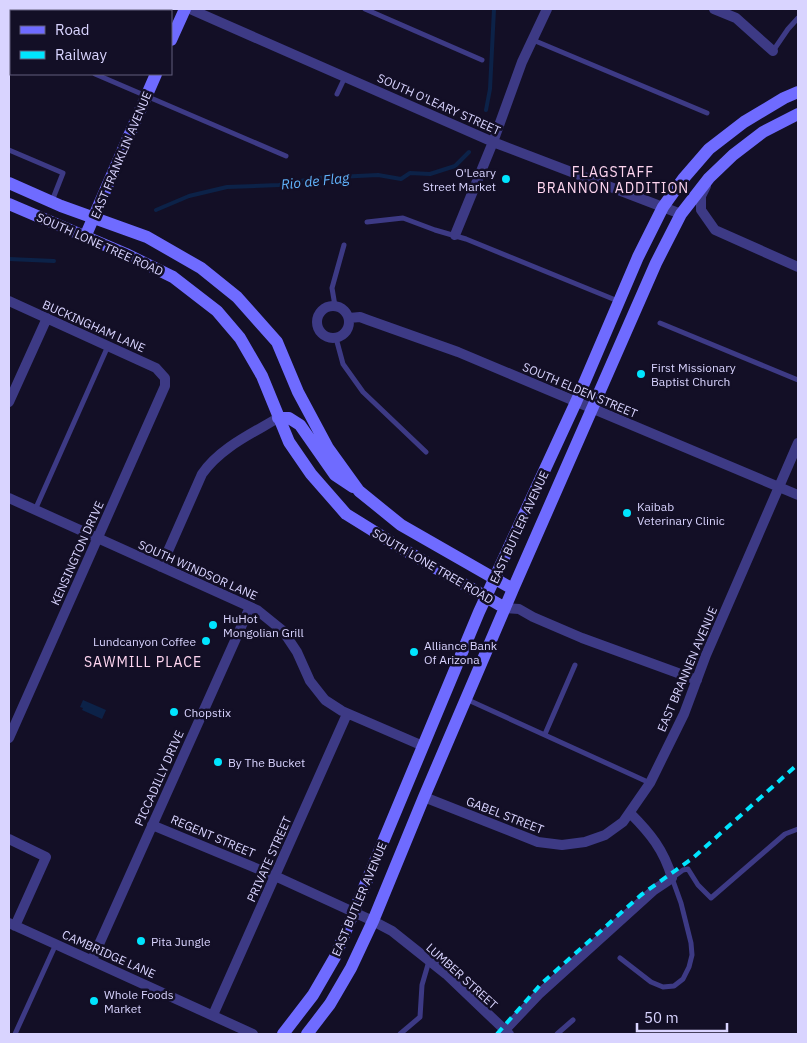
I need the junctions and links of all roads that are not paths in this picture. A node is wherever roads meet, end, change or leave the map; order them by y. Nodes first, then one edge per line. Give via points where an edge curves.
1 (185, 9) edge
2 (190, 9) edge
3 (365, 9) edge
4 (547, 9) edge
5 (714, 9) edge
6 (798, 18) edge
7 (172, 38) edge
8 (533, 40) junction
9 (773, 51) joint
10 (482, 60) dead end
11 (96, 75) edge
12 (156, 75) edge
13 (345, 77) junction
14 (798, 92) edge
15 (337, 94) dead end
16 (146, 96) junction
17 (707, 113) dead end
18 (798, 114) edge
19 (493, 142) junction
20 (9, 150) edge
21 (286, 156) dead end
22 (709, 178) junction
23 (9, 183) edge
24 (52, 202) junction
25 (9, 204) edge
26 (663, 207) junction
27 (681, 214) junction
28 (94, 218) junction
29 (367, 222) dead end
30 (455, 235) junction
31 (85, 237) junction
32 (344, 245) dead end
33 (798, 267) edge
34 (9, 301) edge
35 (619, 302) junction
36 (335, 306) junction
37 (47, 318) junction
38 (349, 318) junction
39 (660, 323) dead end
40 (336, 338) junction
41 (108, 346) junction
42 (165, 378) joint
43 (798, 380) edge
44 (9, 402) edge
45 (576, 402) junction
46 (592, 408) junction
47 (278, 418) junction
48 (798, 443) edge
49 (426, 452) dead end
50 (779, 486) junction
51 (359, 491) junction
52 (798, 494) edge
53 (9, 498) edge
54 (35, 510) junction
55 (97, 538) junction
56 (161, 567) junction
57 (495, 578) junction
58 (513, 589) junction
59 (486, 598) junction
60 (250, 607) junction
61 (505, 608) junction
62 (519, 609) junction
63 (575, 665) dead end
64 (697, 680) junction
65 (466, 699) junction
66 (347, 714) junction
67 (545, 734) junction
68 (9, 738) edge
69 (423, 746) junction
70 (650, 783) junction
71 (424, 797) junction
72 (630, 812) junction
73 (152, 824) junction
74 (798, 829) edge
75 (9, 839) edge
76 (276, 876) junction
77 (672, 878) junction
78 (354, 912) junction
79 (373, 921) junction
80 (12, 924) edge
81 (56, 943) junction
82 (620, 958) dead end
83 (92, 960) junction
84 (429, 961) junction
85 (213, 1015) junction
86 (573, 1020) dead end
87 (505, 1033) edge
88 (15, 1034) edge
89 (253, 1034) edge
90 (283, 1034) edge
91 (307, 1034) edge
92 (400, 1034) edge
93 (557, 1034) edge

1 - 7 main road
2 - 13 street, SOUTH O'LEARY STREET
3 - 10 lane
4 - 8 street
5 - 9 street via 736,18
6 - 9 lane
8 - 17 lane
8 - 19 street
11 - 16 lane
12 - 16 main road, EAST FRANKLIN AVENUE
13 - 15 lane
13 - 19 street, SOUTH O'LEARY STREET
14 - 26 main road, EAST BUTLER AVENUE via 744,122 709,149
16 - 21 lane
16 - 28 main road, EAST FRANKLIN AVENUE
18 - 22 main road, EAST BUTLER AVENUE via 763,132
19 - 26 street, SOUTH O'LEARY STREET
19 - 30 street
20 - 24 lane via 64,173
22 - 27 main road, EAST BUTLER AVENUE
22 - 33 street via 700,210 714,230
23 - 24 main road, SOUTH LONE TREE ROAD
24 - 28 main road, SOUTH LONE TREE ROAD
25 - 31 main road, SOUTH LONE TREE ROAD
26 - 27 street, SOUTH O'LEARY STREET
26 - 35 main road, EAST BUTLER AVENUE
27 - 46 main road, EAST BUTLER AVENUE
28 - 31 main road, EAST FRANKLIN AVENUE
28 - 51 main road, SOUTH LONE TREE ROAD via 147,237 201,268 237,297 277,342 298,392 328,448
29 - 30 lane via 403,218
30 - 35 lane
31 - 47 main road, SOUTH LONE TREE ROAD via 173,277 216,311 240,338 262,376
32 - 36 lane via 332,288
34 - 37 street, BUCKINGHAM LANE
35 - 45 main road, EAST BUTLER AVENUE
36 - 38 street via 344,310
36 - 40 street via 320,312 317,322 325,336
37 - 41 street, BUCKINGHAM LANE
37 - 44 street
38 - 40 street via 348,329
38 - 45 street, SOUTH ELDEN STREET via 360,317 402,331
39 - 43 lane
40 - 49 lane via 343,364 363,392
41 - 42 street, BUCKINGHAM LANE via 156,368
41 - 54 lane
42 - 55 street, KENSINGTON DRIVE via 165,386
45 - 46 street, SOUTH ELDEN STREET
45 - 57 main road, EAST BUTLER AVENUE
46 - 50 street, SOUTH ELDEN STREET
46 - 58 main road, EAST BUTLER AVENUE
47 - 51 main road via 290,418 300,425 334,475
47 - 56 street via 219,454 208,466
47 - 59 main road, SOUTH LONE TREE ROAD via 289,442 311,474 346,514
48 - 50 street, EAST BRANNEN AVENUE
50 - 52 street, SOUTH ELDEN STREET
50 - 64 street, EAST BRANNEN AVENUE
51 - 57 main road, SOUTH LONE TREE ROAD via 401,525
53 - 54 street, SOUTH WINDSOR LANE
54 - 55 street, SOUTH WINDSOR LANE
55 - 56 street, SOUTH WINDSOR LANE
55 - 68 street, KENSINGTON DRIVE
56 - 60 street, SOUTH WINDSOR LANE
57 - 58 main road, SOUTH LONE TREE ROAD
57 - 59 main road, EAST BUTLER AVENUE
58 - 61 main road, EAST BUTLER AVENUE
58 - 62 street, SOUTH LONE TREE ROAD
59 - 61 main road, SOUTH LONE TREE ROAD
59 - 69 main road, EAST BUTLER AVENUE
60 - 66 street, SOUTH WINDSOR LANE via 283,631 310,681 325,700
60 - 73 street, PICCADILLY DRIVE
61 - 62 street, SOUTH LONE TREE ROAD
61 - 65 main road, EAST BUTLER AVENUE
62 - 64 street via 582,638
63 - 67 lane
64 - 70 street, EAST BRANNEN AVENUE
65 - 67 lane
65 - 71 main road, EAST BUTLER AVENUE
66 - 69 street, SOUTH WINDSOR LANE
66 - 76 street, PRIVATE STREET
67 - 70 lane
69 - 78 main road, EAST BUTLER AVENUE
70 - 72 street, EAST BRANNEN AVENUE
71 - 72 street, GABEL STREET via 538,842 562,845 605,835 623,822
71 - 79 main road, EAST BUTLER AVENUE
72 - 77 street via 651,834
73 - 76 street, REGENT STREET
73 - 83 street, PICCADILLY DRIVE
74 - 77 lane via 785,834 710,898 688,869
75 - 80 street via 46,857
76 - 78 street, REGENT STREET
76 - 85 street, PRIVATE STREET
77 - 82 lane via 691,943 692,955 682,979 674,986 663,987 650,982
77 - 87 street via 654,890 539,994
78 - 79 street, REGENT STREET
78 - 90 main road, EAST BUTLER AVENUE via 335,957 313,995
79 - 84 street, LUMBER STREET via 392,931
79 - 91 main road, EAST BUTLER AVENUE via 330,1004
80 - 81 street, CAMBRIDGE LANE
81 - 83 street, CAMBRIDGE LANE
81 - 88 lane
83 - 85 street, CAMBRIDGE LANE
84 - 87 street, LUMBER STREET
84 - 92 lane via 422,985 420,1016
85 - 89 street, CAMBRIDGE LANE
86 - 93 lane

